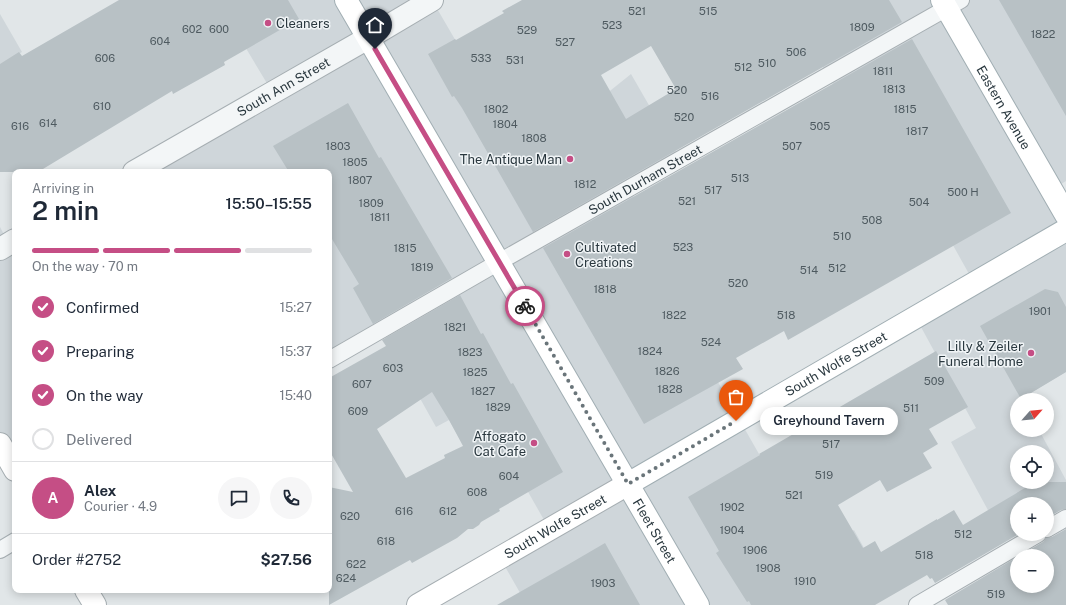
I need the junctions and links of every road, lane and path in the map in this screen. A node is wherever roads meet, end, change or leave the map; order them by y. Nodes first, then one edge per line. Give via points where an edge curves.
1 (346, 0) edge
2 (432, 0) edge
3 (950, 3) edge
4 (368, 38) junction
5 (139, 169) edge
6 (1066, 215) edge
7 (1066, 230) edge
8 (12, 242) edge
9 (0, 249) edge
10 (499, 262) junction
11 (332, 358) edge
12 (0, 444) edge
13 (12, 465) edge
14 (628, 484) junction
15 (1066, 518) edge
16 (1054, 525) edge
17 (1026, 541) edge
18 (12, 543) edge
19 (0, 550) edge
20 (88, 593) edge
21 (95, 605) edge
22 (418, 605) edge
23 (698, 605) edge
24 (917, 605) edge

1 - 4 main road, Fleet Street
2 - 4 street, South Ann Street
3 - 6 main road, Eastern Avenue
3 - 10 lane, South Durham Street
4 - 5 street, South Ann Street
4 - 10 main road, Fleet Street
7 - 14 main road, South Wolfe Street
8 - 9 street
10 - 11 lane, South Durham Street
10 - 14 main road, Fleet Street
12 - 13 main road
14 - 22 main road, South Wolfe Street
14 - 23 main road, Fleet Street
15 - 16 lane
17 - 24 lane
18 - 19 lane
20 - 21 main road

